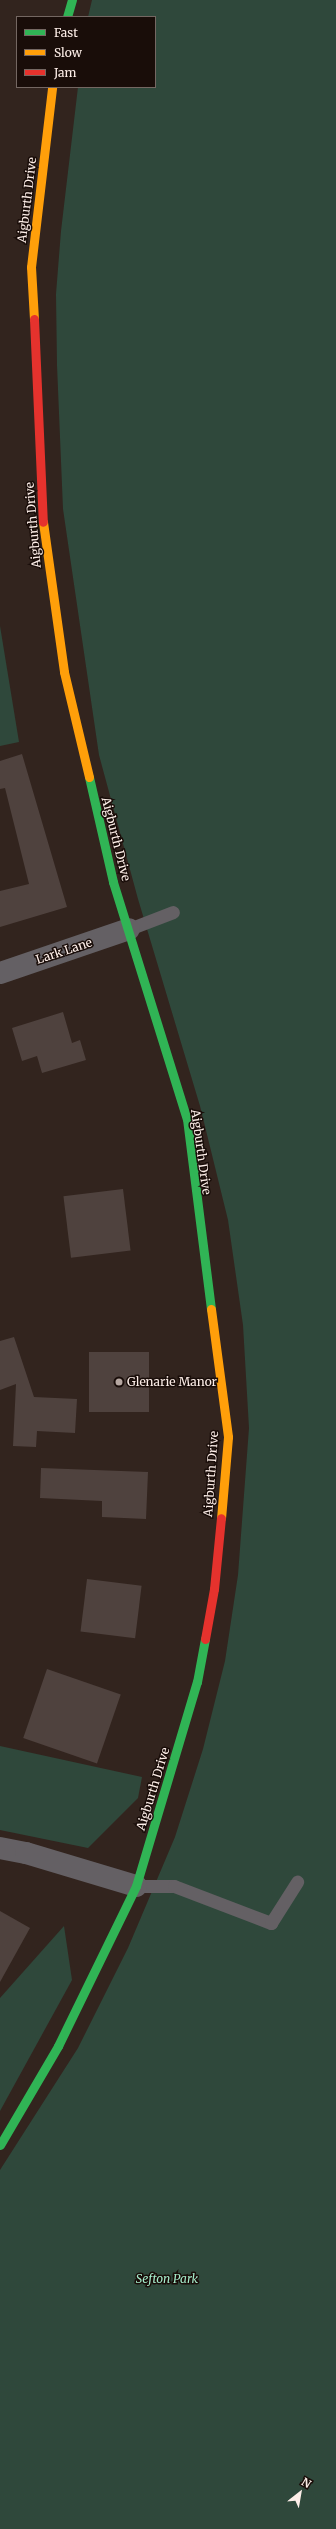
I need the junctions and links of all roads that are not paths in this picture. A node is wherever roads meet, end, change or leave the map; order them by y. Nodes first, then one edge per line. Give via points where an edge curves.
1 (72, 0) edge
2 (67, 16) edge
3 (52, 88) edge
4 (173, 912) dead end
5 (129, 930) junction
6 (0, 972) edge
7 (0, 1848) edge
8 (296, 1882) dead end
9 (136, 1886) junction
10 (0, 2145) edge

1 - 2 street
3 - 5 street, Aigburth Drive via 31,267 44,535 64,672 113,882
4 - 5 lane
5 - 6 street, Lark Lane
5 - 9 street, Aigburth Drive via 187,1119 228,1437 214,1589 197,1682
7 - 9 street via 26,1853
8 - 9 lane via 271,1923 174,1886
9 - 10 street, Aigburth Drive via 58,2046

